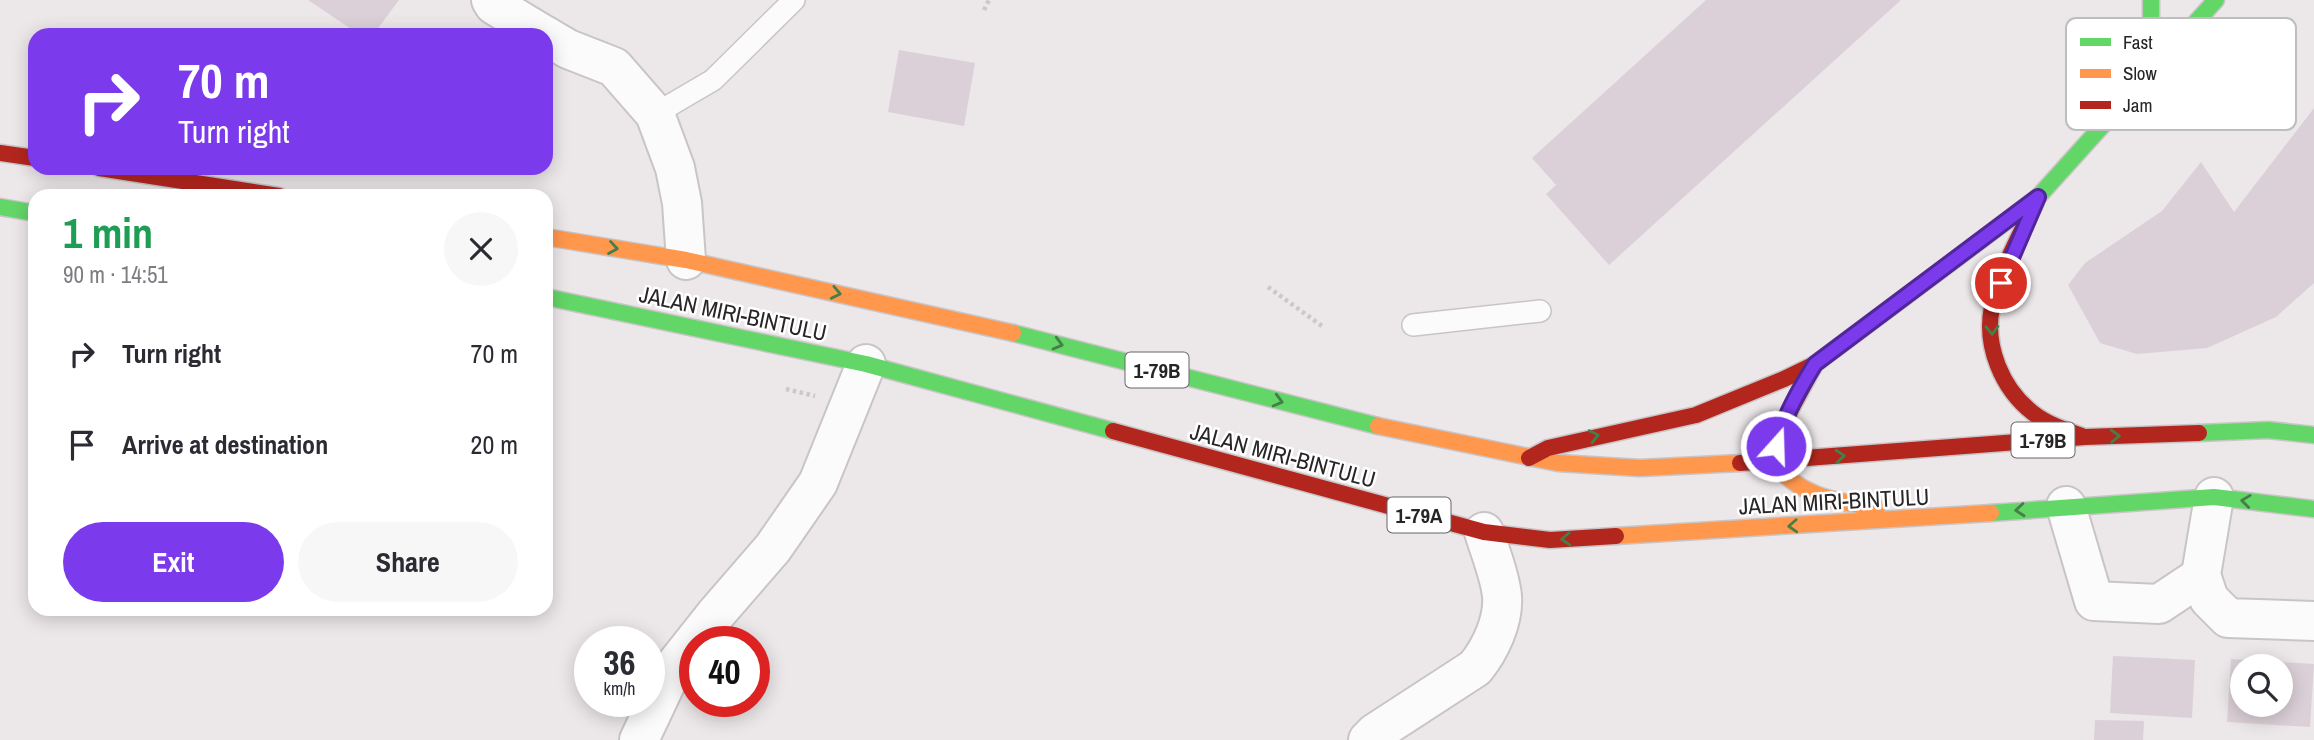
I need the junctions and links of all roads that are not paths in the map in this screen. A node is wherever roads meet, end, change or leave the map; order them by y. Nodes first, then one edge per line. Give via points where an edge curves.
1 (491, 0) edge
2 (794, 0) edge
3 (2151, 0) edge
4 (2217, 0) edge
5 (2152, 18) edge
6 (2201, 18) edge
7 (532, 28) edge
8 (553, 41) edge
9 (655, 114) junction
10 (2099, 130) edge
11 (0, 153) edge
12 (28, 157) edge
13 (144, 175) edge
14 (234, 189) edge
15 (2038, 197) junction
16 (0, 207) edge
17 (28, 212) edge
18 (553, 238) edge
19 (686, 260) junction
20 (553, 298) edge
21 (1540, 311) dead end
22 (1413, 325) dead end
23 (866, 364) junction
24 (1815, 364) junction
25 (2314, 435) edge
26 (2085, 437) junction
27 (1529, 458) junction
28 (1772, 461) junction
29 (2214, 496) junction
30 (2067, 506) junction
31 (2314, 509) edge
32 (1934, 518) junction
33 (1484, 532) junction
34 (2201, 576) junction
35 (2314, 621) edge
36 (639, 740) edge
37 (1368, 740) edge

1 - 7 street
2 - 9 lane via 713,80
3 - 5 main road
4 - 6 main road
8 - 9 street via 614,67
9 - 19 street via 675,167
10 - 15 main road
11 - 12 main road
13 - 14 main road
15 - 24 main road
15 -> 26 main road via 1992,308 1992,347 2018,398 2048,422
16 - 17 main road
18 -> 19 main road, JALAN MIRI-BINTULU / 1-79B
19 -> 27 main road, JALAN MIRI-BINTULU / 1-79B via 986,326 1387,429
20 - 23 main road, JALAN MIRI-BINTULU / 1-79A
21 - 22 lane
23 - 33 main road, JALAN MIRI-BINTULU / 1-79A
23 - 36 street via 818,483 773,548 673,668
27 -> 24 main road via 1548,447 1696,415
24 - 28 main road via 1780,430
26 -> 25 main road, JALAN MIRI-BINTULU / 1-79B via 2268,430
28 -> 26 main road, JALAN MIRI-BINTULU / 1-79B
27 - 28 main road, JALAN MIRI-BINTULU / 1-79B via 1640,467
28 - 32 main road via 1783,478 1807,492
29 - 30 main road, JALAN MIRI-BINTULU / 1-79A
31 -> 29 main road, JALAN MIRI-BINTULU / 1-79A
29 - 34 street
30 -> 32 main road, JALAN MIRI-BINTULU / 1-79A
30 - 34 street via 2094,601 2159,604
32 -> 33 main road, JALAN MIRI-BINTULU / 1-79A via 1550,540
33 - 37 street via 1502,597 1487,654 1475,668
34 - 35 street via 2208,599 2228,618

